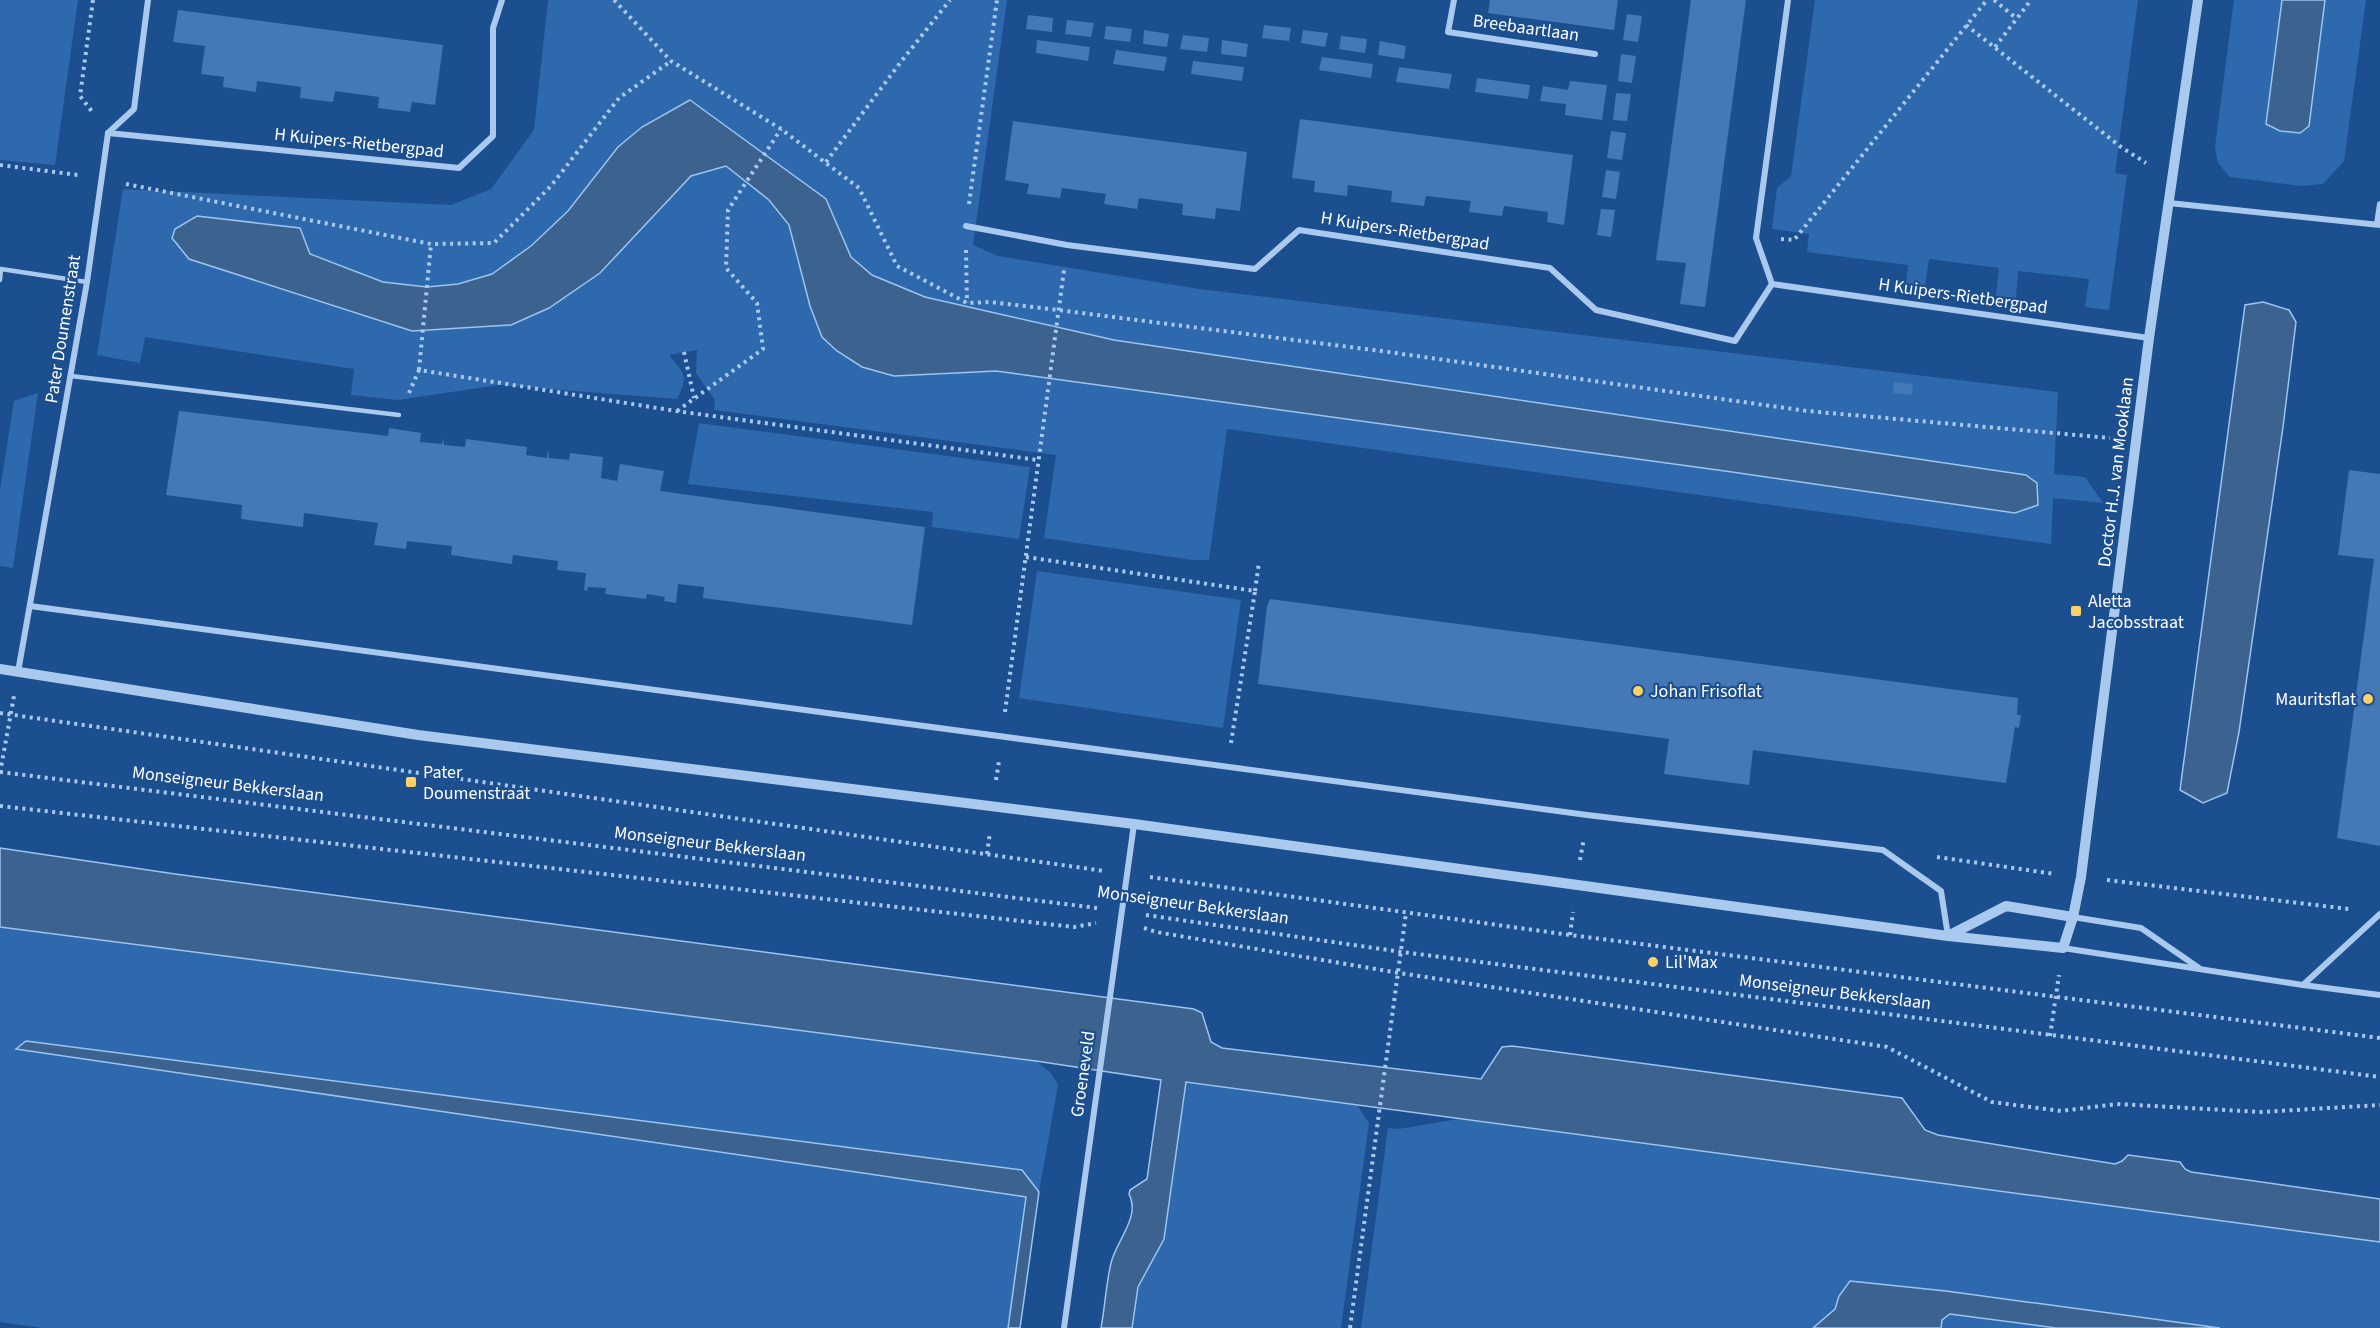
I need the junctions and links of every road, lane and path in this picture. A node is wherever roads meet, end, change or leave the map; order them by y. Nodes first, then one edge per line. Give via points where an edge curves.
1 (93, 0) edge
2 (148, 0) edge
3 (502, 0) edge
4 (614, 0) edge
5 (951, 0) edge
6 (997, 0) edge
7 (1454, 0) edge
8 (1788, 0) edge
9 (1987, 0) edge
10 (1994, 0) edge
11 (2031, 0) edge
12 (2198, 0) edge
13 (2016, 18) junction
14 (1966, 25) junction
15 (1995, 47) junction
16 (1595, 54) dead end
17 (781, 129) junction
18 (108, 133) junction
19 (826, 162) junction
20 (0, 165) edge
21 (102, 179) junction
22 (2172, 180) junction
23 (2169, 202) junction
24 (2380, 204) edge
25 (2379, 225) edge
26 (966, 226) junction
27 (1756, 238) junction
28 (431, 244) dead end
29 (1067, 245) junction
30 (0, 280) edge
31 (87, 282) junction
32 (1772, 284) junction
33 (967, 303) junction
34 (1058, 310) junction
35 (2149, 338) junction
36 (684, 352) dead end
37 (419, 370) junction
38 (71, 376) junction
39 (694, 398) junction
40 (676, 411) junction
41 (399, 415) joint
42 (2137, 441) junction
43 (1038, 460) junction
44 (1026, 557) junction
45 (1259, 562) dead end
46 (1255, 591) junction
47 (30, 606) junction
48 (0, 669) edge
49 (18, 672) junction
50 (0, 713) edge
51 (10, 714) junction
52 (1002, 737) junction
53 (1227, 767) junction
54 (0, 772) edge
55 (0, 806) edge
56 (993, 806) junction
57 (1134, 824) junction
58 (1929, 856) dead end
59 (1126, 874) junction
60 (2080, 877) junction
61 (2358, 910) dead end
62 (1406, 913) junction
63 (2380, 914) edge
64 (1121, 915) junction
65 (2073, 916) junction
66 (1948, 936) junction
67 (2063, 948) junction
68 (1402, 952) junction
69 (2202, 970) junction
70 (1399, 973) junction
71 (2303, 985) junction
72 (2380, 995) edge
73 (2055, 998) junction
74 (2050, 1036) junction
75 (2380, 1038) edge
76 (2380, 1077) edge
77 (2380, 1105) edge
78 (1064, 1328) edge
79 (1350, 1328) edge

1 - 18 path via 81,96
2 - 18 street via 134,108
3 - 18 street, H Kuipers-Rietbergpad via 493,28 493,136 459,168
4 - 17 path via 671,61
5 - 19 path
6 - 26 path
7 - 16 street, Breebaartlaan via 1448,32
8 - 27 street
9 - 14 path
10 - 13 path
11 - 13 path
12 - 22 street, Doctor H.J. van Mooklaan
13 - 15 path
14 - 15 path
14 - 27 path via 1794,240
15 - 22 path via 2121,147
17 - 19 path
17 - 39 path via 728,210 726,268 757,303 763,349
18 - 21 street, Pater Doumenstraat
19 - 33 path via 859,188 897,266
20 - 21 path
21 - 31 street, Pater Doumenstraat
22 - 23 street, Doctor H.J. van Mooklaan
23 - 25 street
23 - 35 street, Doctor H.J. van Mooklaan
24 - 25 street
26 - 29 street, H Kuipers-Rietbergpad
26 - 33 path
27 - 32 street
28 - 37 path
29 - 32 street, H Kuipers-Rietbergpad via 1255,269 1299,230 1550,268 1596,310 1735,341
29 - 34 path
30 - 31 lane via 1,269
31 - 38 street, Pater Doumenstraat
32 - 35 street, H Kuipers-Rietbergpad
33 - 34 path
34 - 42 path via 1807,411
34 - 43 path
35 - 42 street, Doctor H.J. van Mooklaan
36 - 39 path
37 - 40 path
37 - 41 path
38 - 41 lane
38 - 47 street, Pater Doumenstraat
39 - 40 path
40 - 43 path
42 - 60 street, Doctor H.J. van Mooklaan
43 - 44 path
44 - 46 path
44 - 52 path
45 - 46 path
46 - 53 path
47 - 49 street, Pater Doumenstraat
47 - 52 street
48 - 49 street
49 - 51 path
49 - 56 street via 418,735
50 - 51 path
51 - 54 path
51 - 59 path
52 - 53 street
52 - 56 path
53 - 66 street via 1883,850 1941,891
54 - 64 path, Monseigneur Bekkerslaan
55 - 64 path via 1074,927
56 - 57 street
57 - 59 street, Groeneveld
57 - 66 street
58 - 60 path
59 - 62 path
59 - 64 street, Groeneveld
60 - 61 path
60 - 65 street, Doctor H.J. van Mooklaan
62 - 68 path
62 - 73 path
63 - 71 street
64 - 68 path, Monseigneur Bekkerslaan
64 - 70 path via 1156,933
64 - 78 street, Groeneveld
65 - 66 street via 2006,906
65 - 67 street, Doctor H.J. van Mooklaan
65 - 69 street via 2141,928
66 - 67 street
67 - 69 street
67 - 73 path
68 - 70 path
68 - 74 path, Monseigneur Bekkerslaan
69 - 71 street
70 - 77 path via 1887,1047 1992,1102 2061,1112 2117,1104 2261,1112
70 - 79 path
71 - 72 street
73 - 74 path
73 - 75 path
74 - 76 path, Monseigneur Bekkerslaan

